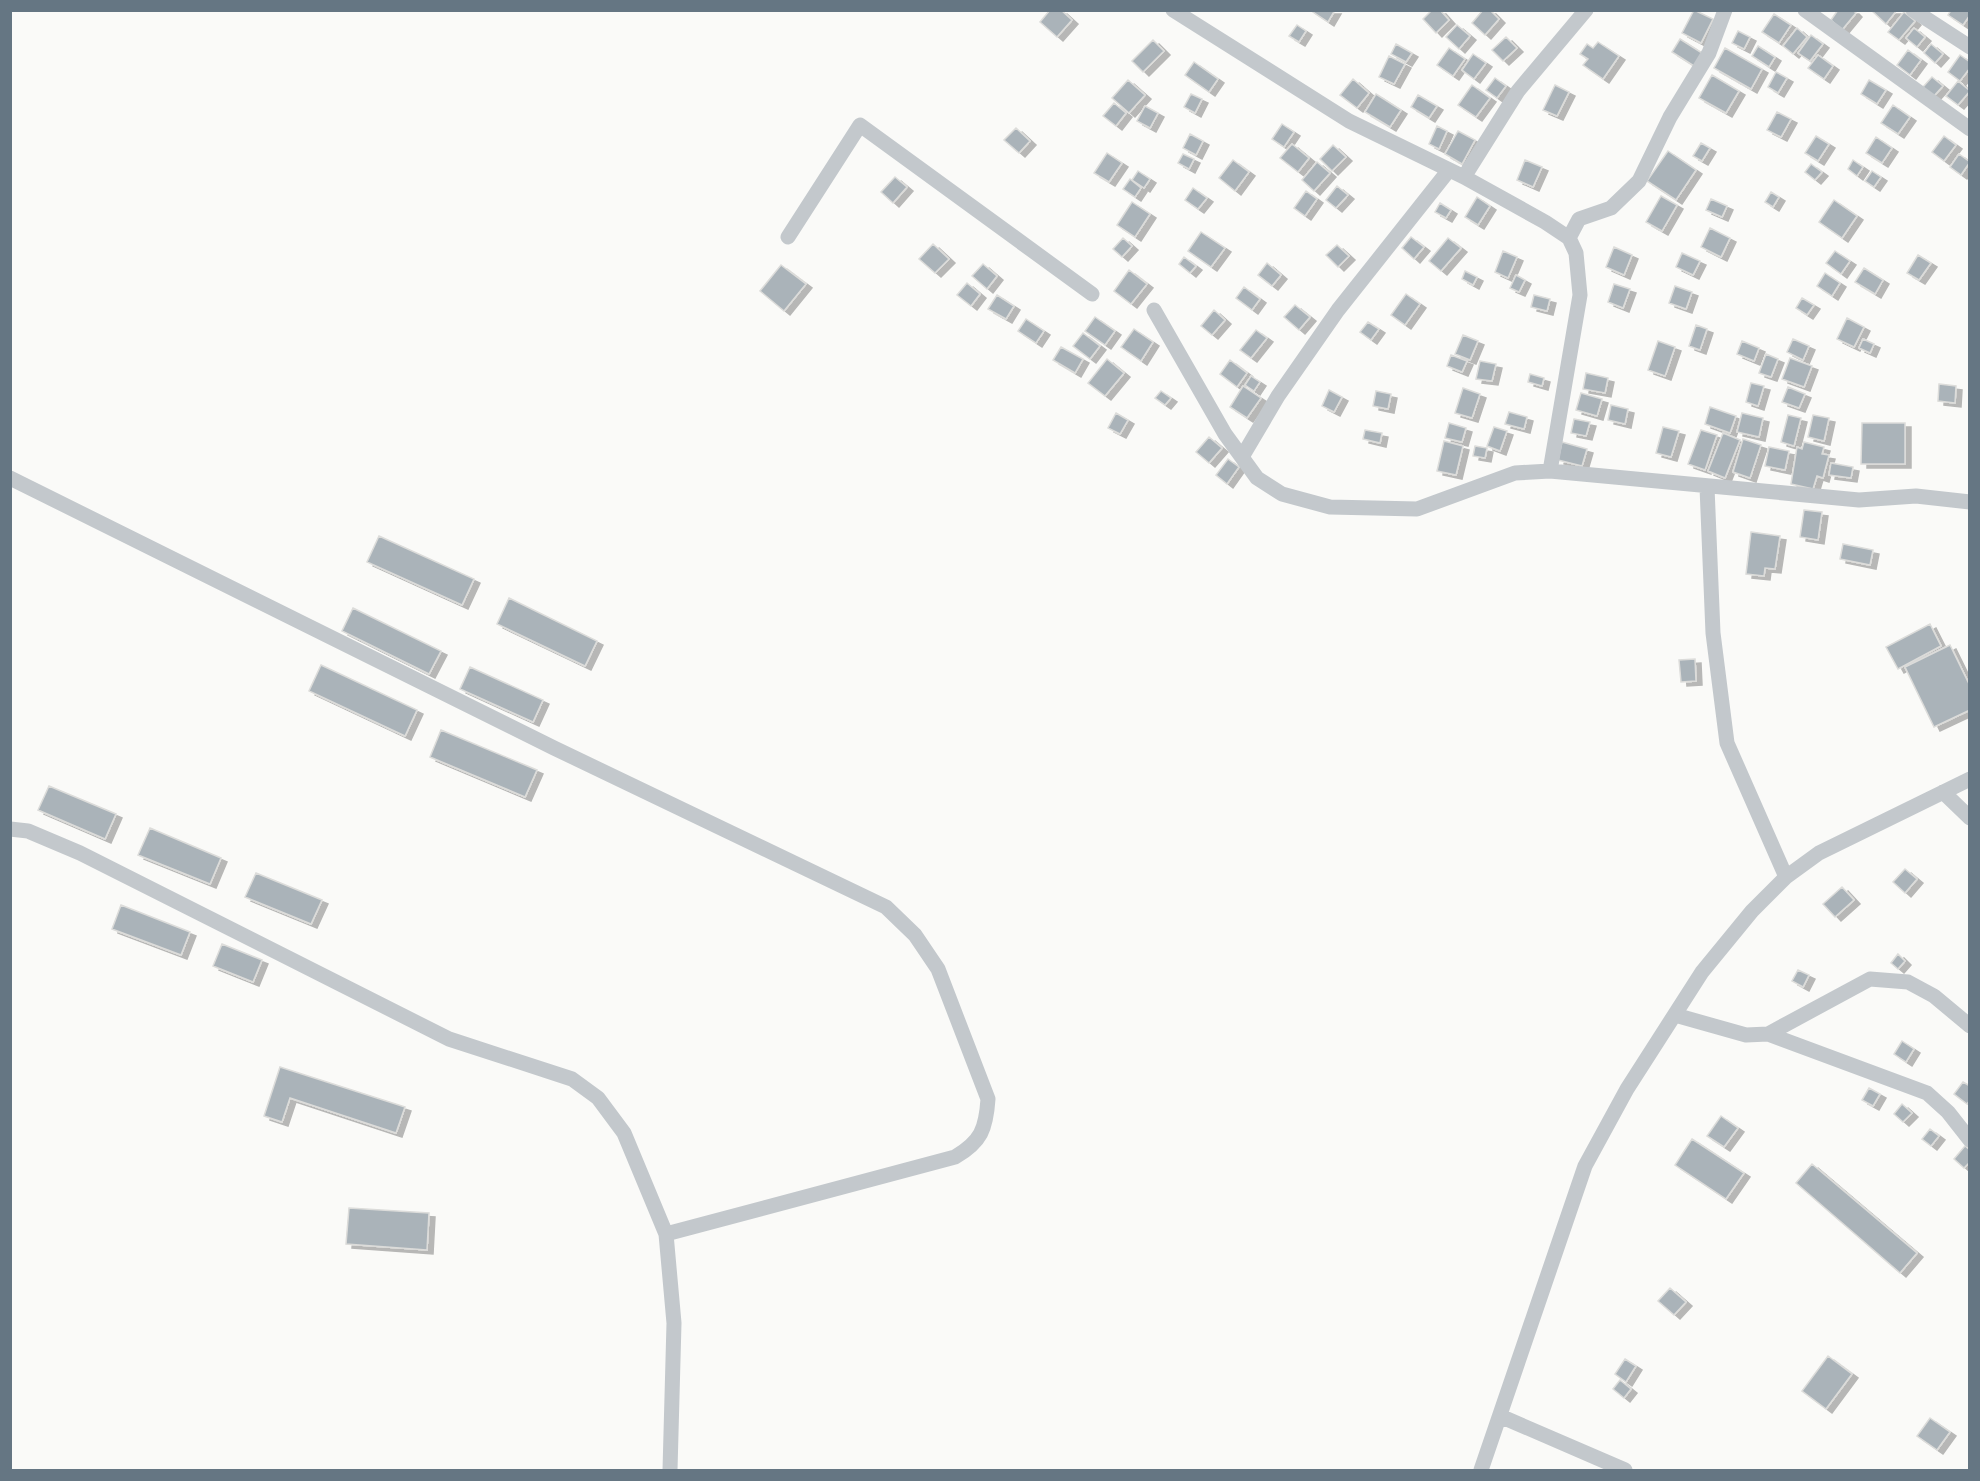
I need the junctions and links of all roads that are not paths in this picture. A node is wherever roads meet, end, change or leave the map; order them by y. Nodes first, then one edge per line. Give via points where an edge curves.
1 (1173, 10) edge
2 (1586, 10) edge
3 (1725, 10) edge
4 (1805, 10) edge
5 (1913, 10) edge
6 (1970, 47) edge
7 (1970, 129) edge
8 (1449, 170) junction
9 (1464, 177) junction
10 (788, 237) dead end
11 (1569, 238) junction
12 (1092, 294) dead end
13 (1154, 310) dead end
14 (1242, 457) junction
15 (1550, 471) junction
16 (10, 478) edge
17 (1707, 487) junction
18 (1970, 502) edge
19 (1970, 779) edge
20 (1943, 792) junction
21 (1970, 818) edge
22 (10, 829) edge
23 (1786, 877) junction
24 (1675, 1015) junction
25 (1970, 1026) edge
26 (1767, 1034) junction
27 (1970, 1140) edge
28 (666, 1234) junction
29 (1500, 1416) junction
30 (670, 1470) edge
31 (1481, 1470) edge
32 (1625, 1470) edge

1 - 8 street via 1348,121
2 - 9 street via 1518,91
3 - 11 street via 1709,53 1670,117 1639,181 1611,208 1579,219
4 - 7 street
5 - 6 street
8 - 9 street
8 - 14 street via 1338,310 1278,396
9 - 11 street
10 - 12 street via 860,125
11 - 15 street via 1576,253 1580,295
13 - 14 street
14 - 15 street via 1257,478 1282,494 1329,507 1417,509 1515,473
15 - 17 street
16 - 28 street via 554,748 886,907 915,935 938,969 988,1099 986,1121 973,1146 955,1157
17 - 18 street via 1859,500 1916,496
17 - 23 street via 1713,633 1727,743
19 - 20 street
20 - 21 street
20 - 23 street via 1819,853
22 - 28 street via 28,831 80,853 449,1039 572,1079 598,1098 624,1133
23 - 24 street via 1702,972
24 - 26 street via 1746,1035
24 - 29 street via 1627,1089 1585,1167
25 - 26 street via 1934,996 1908,982 1870,979
26 - 27 street via 1928,1093
28 - 30 street via 674,1323
29 - 31 street
29 - 32 street

